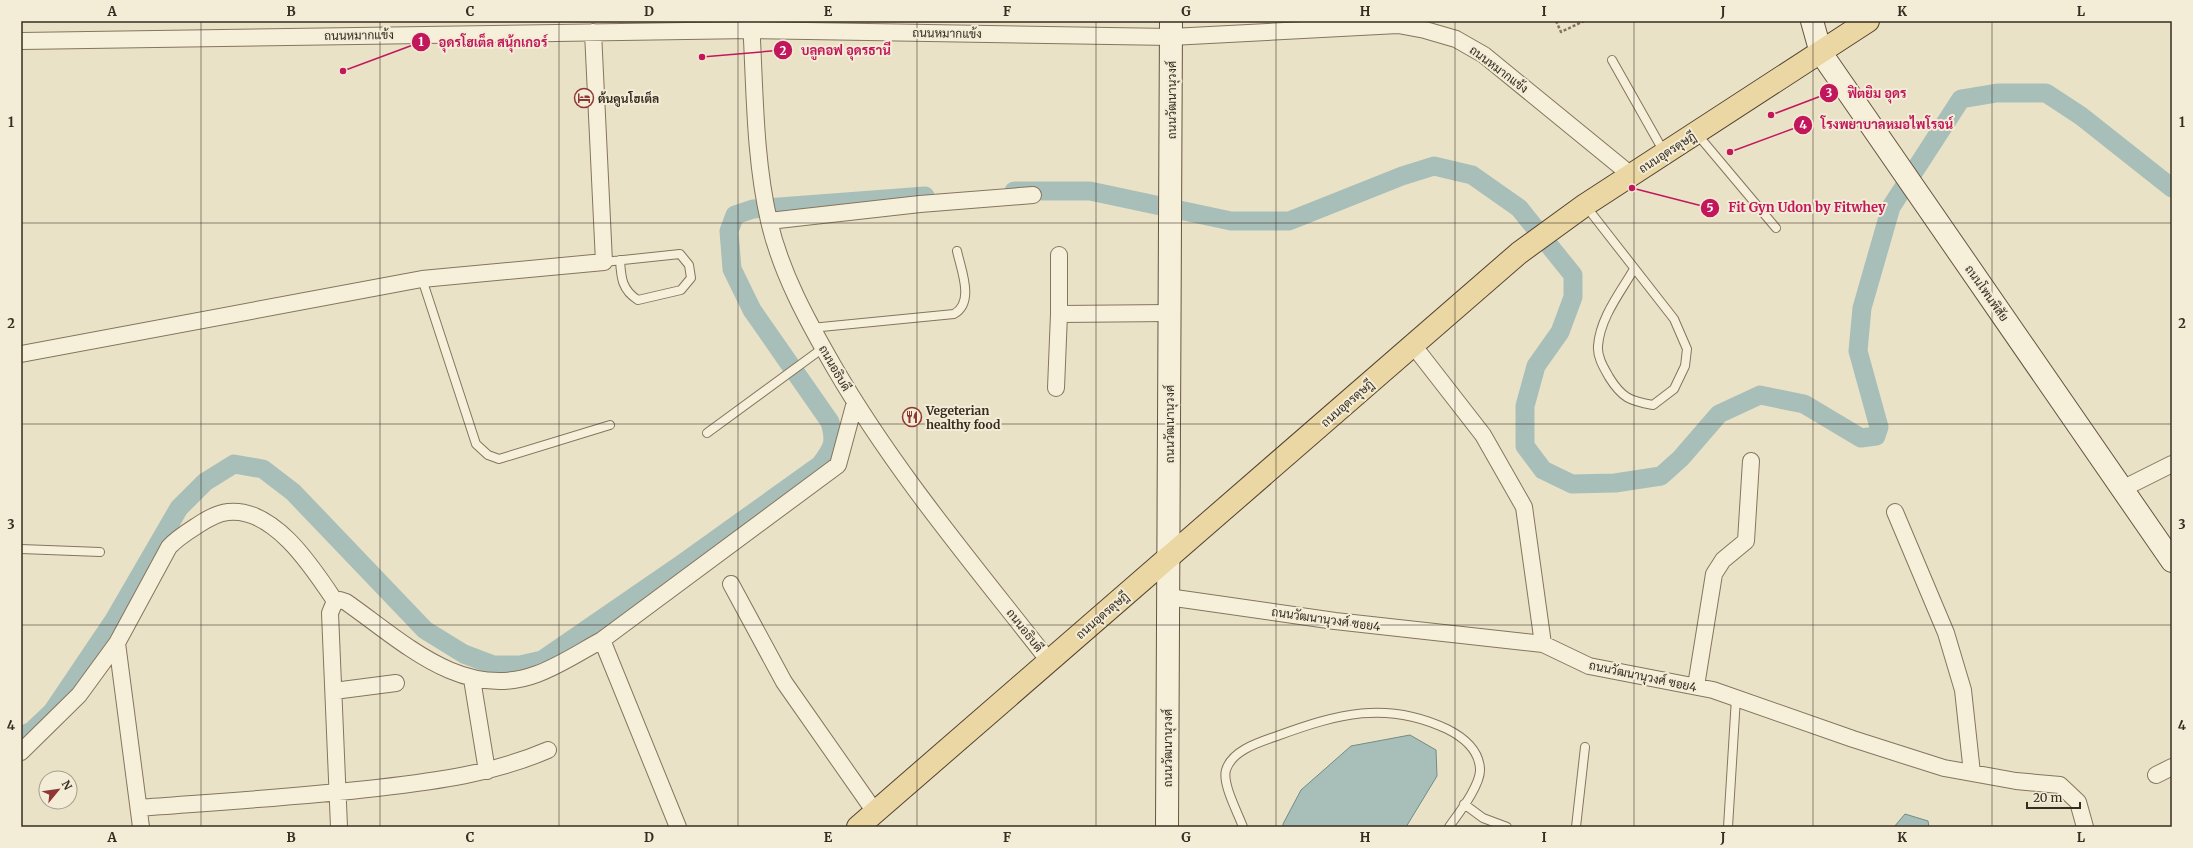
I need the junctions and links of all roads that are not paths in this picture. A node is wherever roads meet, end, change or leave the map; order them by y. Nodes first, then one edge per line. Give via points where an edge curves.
1 (1812, 21) edge
2 (1868, 21) edge
3 (751, 25) edge
4 (1171, 29) edge
5 (593, 32) junction
6 (21, 41) edge
7 (1821, 53) junction
8 (1612, 60) dead end
9 (1696, 133) junction
10 (1664, 154) junction
11 (1631, 175) junction
12 (1033, 195) dead end
13 (1585, 205) junction
14 (769, 222) junction
15 (1776, 228) dead end
16 (957, 251) dead end
17 (1059, 255) dead end
18 (612, 261) junction
19 (1634, 269) junction
20 (422, 279) junction
21 (1170, 313) junction
22 (1059, 314) junction
23 (811, 328) junction
24 (1413, 345) junction
25 (823, 348) junction
26 (21, 354) edge
27 (1056, 388) dead end
28 (855, 402) junction
29 (610, 424) dead end
30 (707, 433) dead end
31 (1751, 461) dead end
32 (2172, 464) edge
33 (2122, 489) junction
34 (1895, 512) dead end
35 (21, 548) edge
36 (100, 552) dead end
37 (1170, 556) junction
38 (2172, 561) edge
39 (731, 584) dead end
40 (1168, 597) junction
41 (335, 601) junction
42 (602, 640) junction
43 (117, 643) junction
44 (1544, 644) junction
45 (1049, 661) junction
46 (472, 679) junction
47 (396, 683) dead end
48 (1696, 686) junction
49 (334, 691) junction
50 (1736, 698) junction
51 (1585, 747) dead end
52 (548, 750) dead end
53 (21, 752) edge
54 (2172, 767) edge
55 (486, 771) junction
56 (1972, 773) junction
57 (2156, 775) dead end
58 (337, 792) junction
59 (1464, 804) junction
60 (138, 808) junction
61 (875, 812) junction
62 (141, 827) edge
63 (339, 827) edge
64 (678, 827) edge
65 (858, 827) edge
66 (1167, 827) edge
67 (1243, 827) edge
68 (1449, 827) edge
69 (1507, 827) edge
70 (1576, 827) edge
71 (1728, 827) edge
72 (2085, 827) edge

1 - 7 street, ถนนโพนพิสัย
2 - 7 main road, ถนนอุดรดุษฎี
3 - 4 street, ถนนหมากแข้ง
3 - 5 street, ถนนหมากแข้ง
3 - 14 street, ถนนอธิบดี via 760,178
4 - 11 street, ถนนหมากแข้ง via 1398,25 1456,39 1484,55
4 - 21 street, ถนนวัฒนานุวงศ์
5 - 6 street, ถนนหมากแข้ง
5 - 18 street
7 - 9 main road, ถนนอุดรดุษฎี
7 - 33 street, ถนนโพนพิสัย
8 - 10 lane
9 - 10 main road, ถนนอุดรดุษฎี
9 - 15 lane
10 - 11 main road, ถนนอุดรดุษฎี
11 - 13 main road, ถนนอุดรดุษฎี
12 - 14 street via 920,204
13 - 19 lane
13 - 24 main road, ถนนอุดรดุษฎี via 1519,253
14 - 23 street, ถนนอธิบดี via 792,290
16 - 23 lane via 966,298 964,306 954,314
17 - 22 street
18 - 18 lane via 680,254 689,266 692,278 681,290 638,300 628,294
18 - 20 street
19 - 19 lane via 1674,319 1687,349 1685,366 1674,389 1653,405 1630,401 1612,383 1601,364 1597,347 1604,320
20 - 26 street
20 - 29 lane via 476,444 481,450 499,459
21 - 22 street
21 - 37 street, ถนนวัฒนานุวงศ์
22 - 27 street
23 - 25 street, ถนนอธิบดี
24 - 37 main road, ถนนอุดรดุษฎี
24 - 44 street via 1483,435 1524,507
25 - 28 street, ถนนอธิบดี
25 - 30 lane
28 - 42 street via 838,465
28 - 45 street, ถนนอธิบดี via 907,479
31 - 48 street via 1746,541 1724,560 1714,574
32 - 33 street
33 - 38 street, ถนนโพนพิสัย
34 - 56 street via 1946,633 1963,690
35 - 36 lane
37 - 40 street, ถนนวัฒนานุวงศ์
37 - 45 main road, ถนนอุดรดุษฎี
39 - 61 street via 784,682
40 - 44 street, ถนนวัฒนานุวงศ์ ซอย4 via 1335,621
40 - 66 street, ถนนวัฒนานุวงศ์
41 - 43 street via 307,560 274,528 256,516 229,511 208,518 176,539 169,547
41 - 46 street via 346,602 426,659 446,670
41 - 49 street via 330,613
42 - 46 street via 536,674 510,681
42 - 64 street
43 - 53 street via 79,695
43 - 60 street
44 - 48 street, ถนนวัฒนานุวงศ์ ซอย4 via 1589,666
45 - 61 main road, ถนนอุดรดุษฎี
46 - 55 street
47 - 49 street
48 - 50 street, ถนนวัฒนานุวงศ์ ซอย4
49 - 58 street
50 - 56 street, ถนนวัฒนานุวงศ์ ซอย4 via 1868,744 1944,768
50 - 71 lane
51 - 70 lane
52 - 55 street via 516,764
54 - 57 street
55 - 58 street via 436,781
56 - 72 street, ถนนวัฒนานุวงศ์ ซอย4 via 2060,785 2078,802
58 - 60 street
58 - 63 street
59 - 67 lane via 1478,780 1480,770 1477,758 1468,743 1454,732 1428,720 1396,713 1369,712 1322,720 1256,744 1238,754 1229,763 1225,778
59 - 68 lane
59 - 69 lane via 1483,818
60 - 62 street
61 - 65 main road, ถนนอุดรดุษฎี

